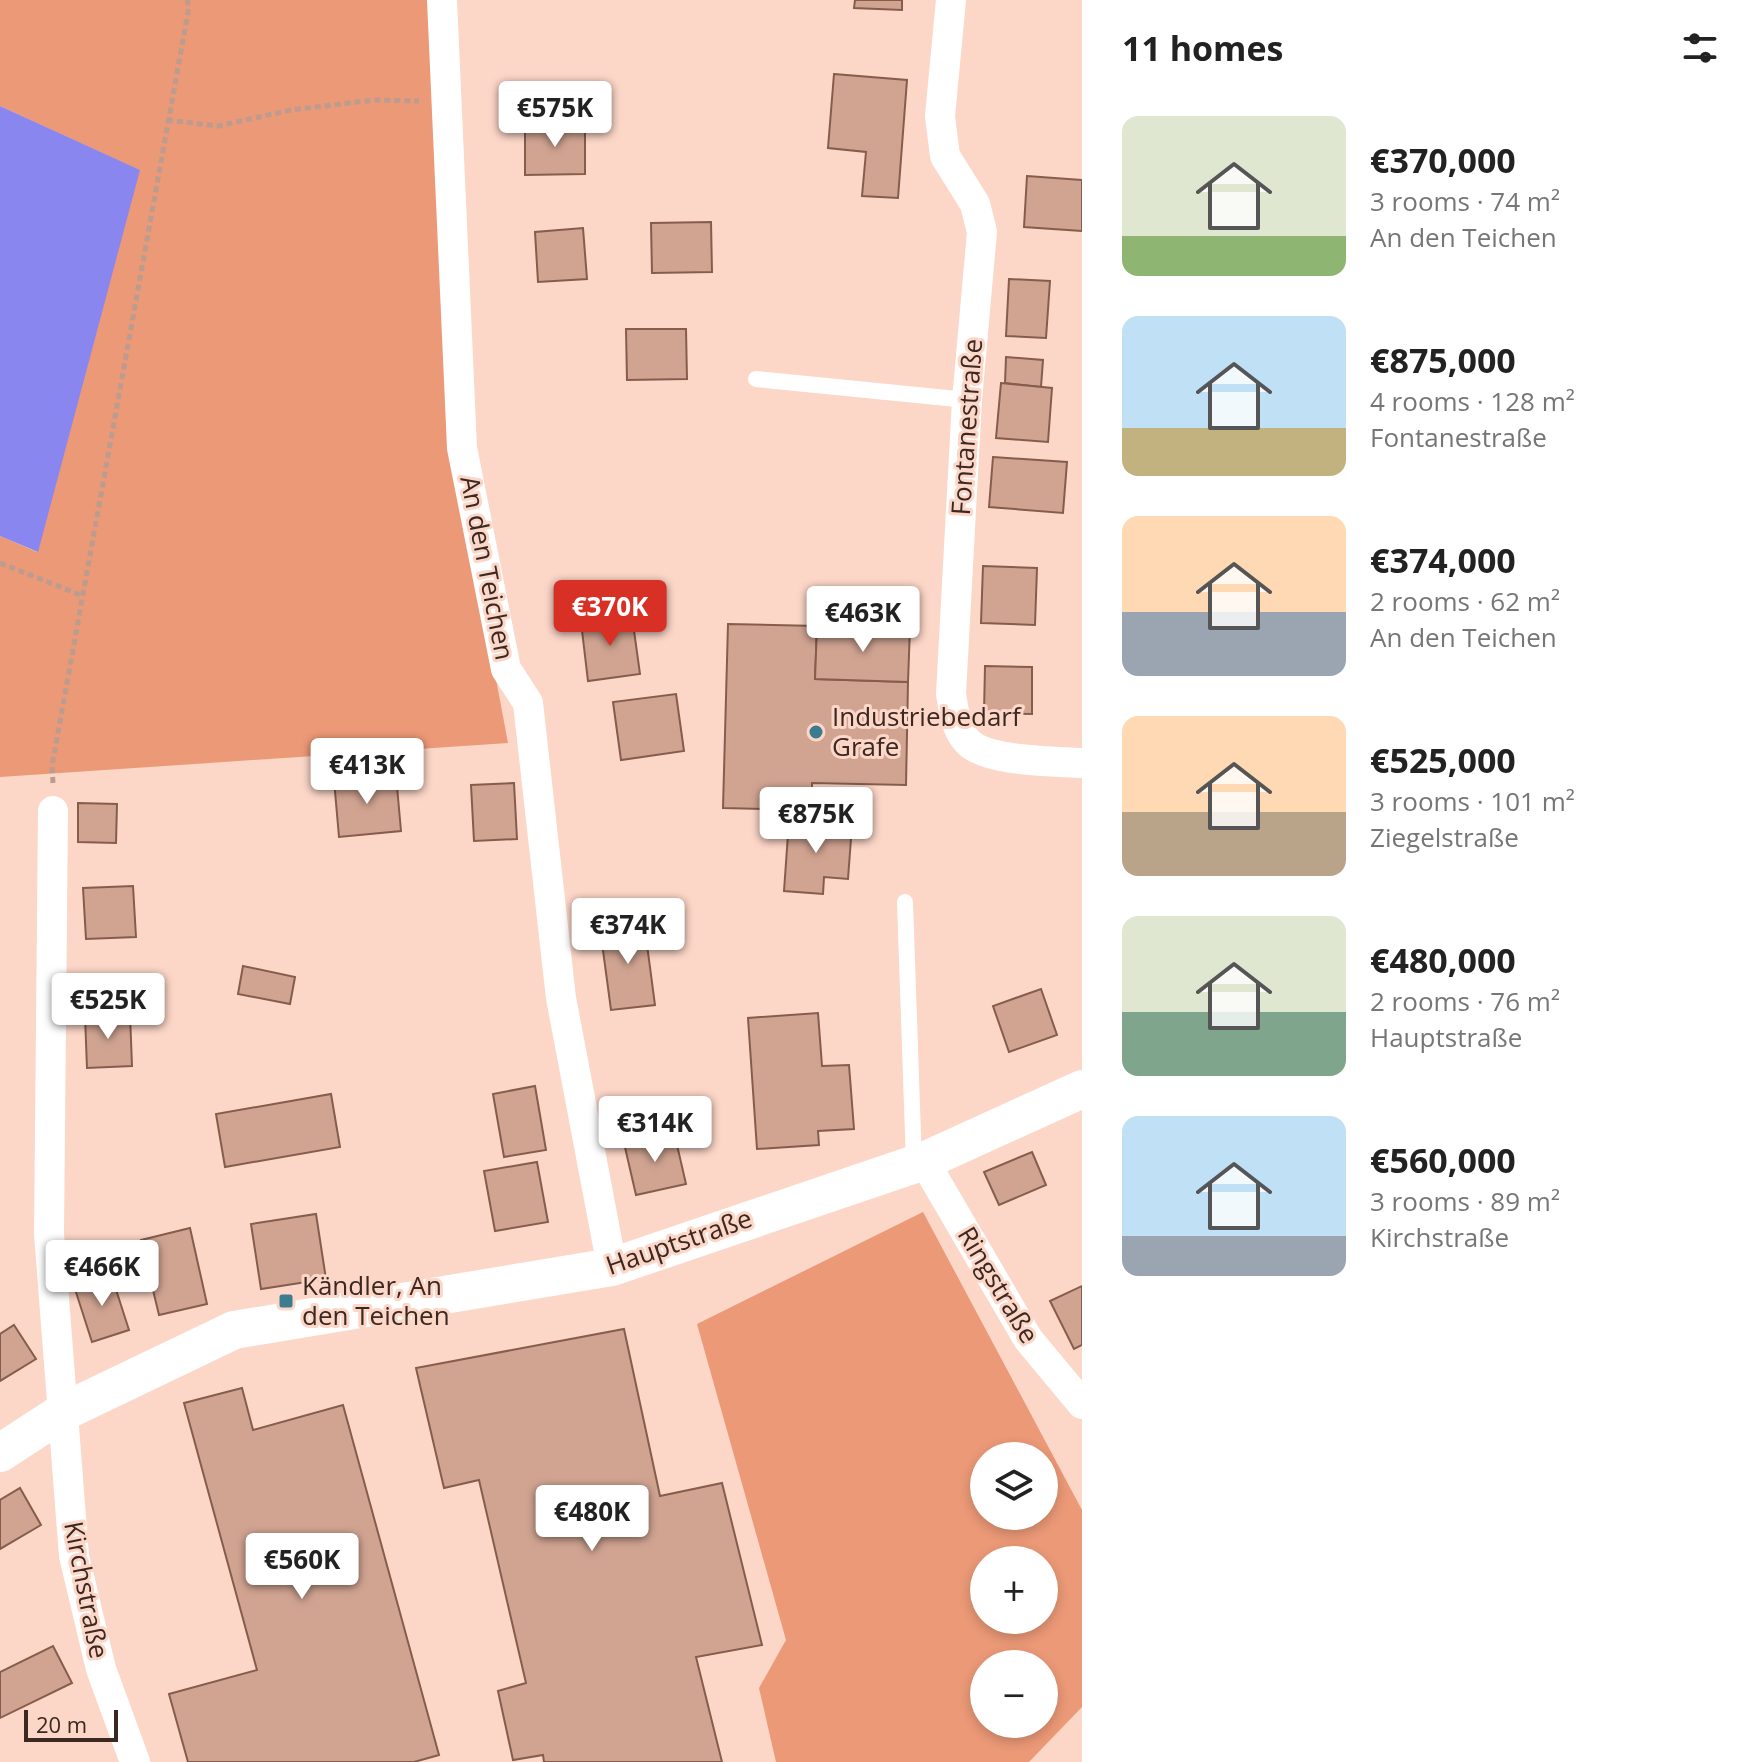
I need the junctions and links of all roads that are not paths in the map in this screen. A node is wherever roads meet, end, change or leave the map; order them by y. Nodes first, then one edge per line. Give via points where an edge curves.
1 (442, 0) edge
2 (951, 0) edge
3 (756, 379) dead end
4 (967, 400) junction
5 (1082, 763) edge
6 (53, 811) road end
7 (905, 902) dead end
8 (1082, 1089) edge
9 (919, 1162) junction
10 (612, 1267) junction
11 (1082, 1404) edge
12 (63, 1412) junction
13 (0, 1453) edge
14 (135, 1762) edge

1 - 10 street, An den Teichen via 462,448 506,669 528,703 561,998
2 - 4 street, Fontanestraße via 940,116 945,156 975,204 982,232
3 - 4 lane
4 - 5 street, Fontanestraße via 951,694 955,720 968,743 992,754
6 - 12 street, Kirchstraße via 49,1234
7 - 9 lane
8 - 9 street, Hauptstraße
9 - 10 street, Hauptstraße
9 - 11 street, Ringstraße via 1028,1339
10 - 12 street, Hauptstraße via 234,1330
12 - 13 street, Hauptstraße
12 - 14 street, Kirchstraße via 74,1556 101,1669

